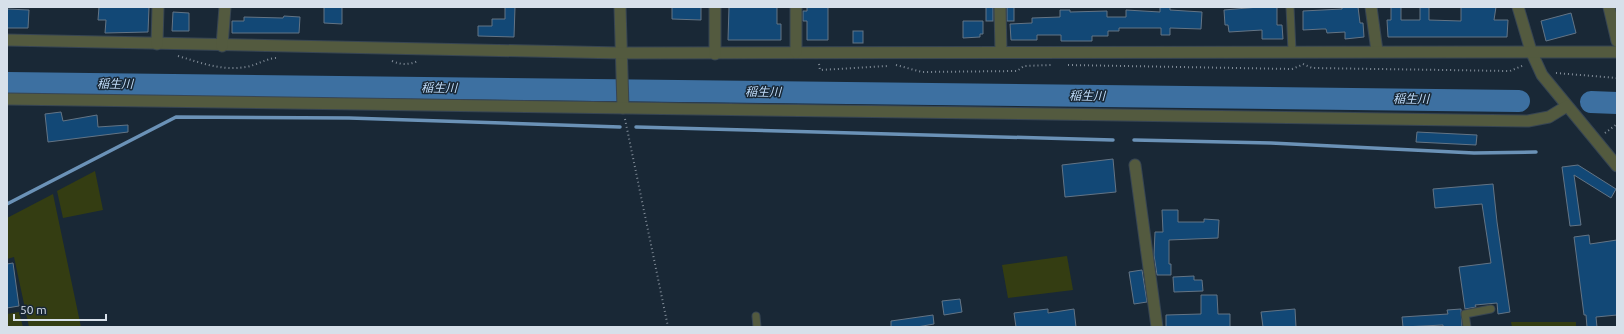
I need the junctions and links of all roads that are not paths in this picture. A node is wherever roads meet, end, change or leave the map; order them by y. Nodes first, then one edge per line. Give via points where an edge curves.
1 (158, 7) edge
2 (225, 7) edge
3 (620, 7) edge
4 (715, 7) edge
5 (796, 7) edge
6 (1000, 7) edge
7 (1290, 7) edge
8 (1371, 7) edge
9 (1518, 7) edge
10 (1609, 7) edge
11 (7, 40) edge
12 (1617, 41) edge
13 (156, 44) junction
14 (222, 46) junction
15 (1298, 51) junction
16 (1377, 51) junction
17 (1531, 51) junction
18 (796, 52) junction
19 (1001, 52) junction
20 (1617, 52) edge
21 (621, 53) junction
22 (715, 54) junction
23 (7, 99) edge
24 (623, 104) junction
25 (1567, 106) junction
26 (1136, 165) dead end
27 (1617, 166) edge
28 (1490, 310) dead end
29 (756, 316) dead end
30 (757, 327) edge
31 (1157, 327) edge
32 (1467, 327) edge

1 - 13 street
2 - 14 street
3 - 21 street
4 - 22 street
5 - 18 street
6 - 19 street
7 - 15 lane
8 - 16 street
9 - 17 street
10 - 12 street
11 - 13 street
13 - 14 street
14 - 21 street
15 - 16 street
15 - 19 street
16 - 17 street
17 - 20 street
17 - 25 street via 1542,74
18 - 19 street
18 - 22 street
21 - 22 street
21 - 24 street
23 - 24 street
24 - 25 street via 1112,116 1528,121 1549,117
25 - 27 street
26 - 31 street
28 - 32 lane via 1465,314
29 - 30 lane

